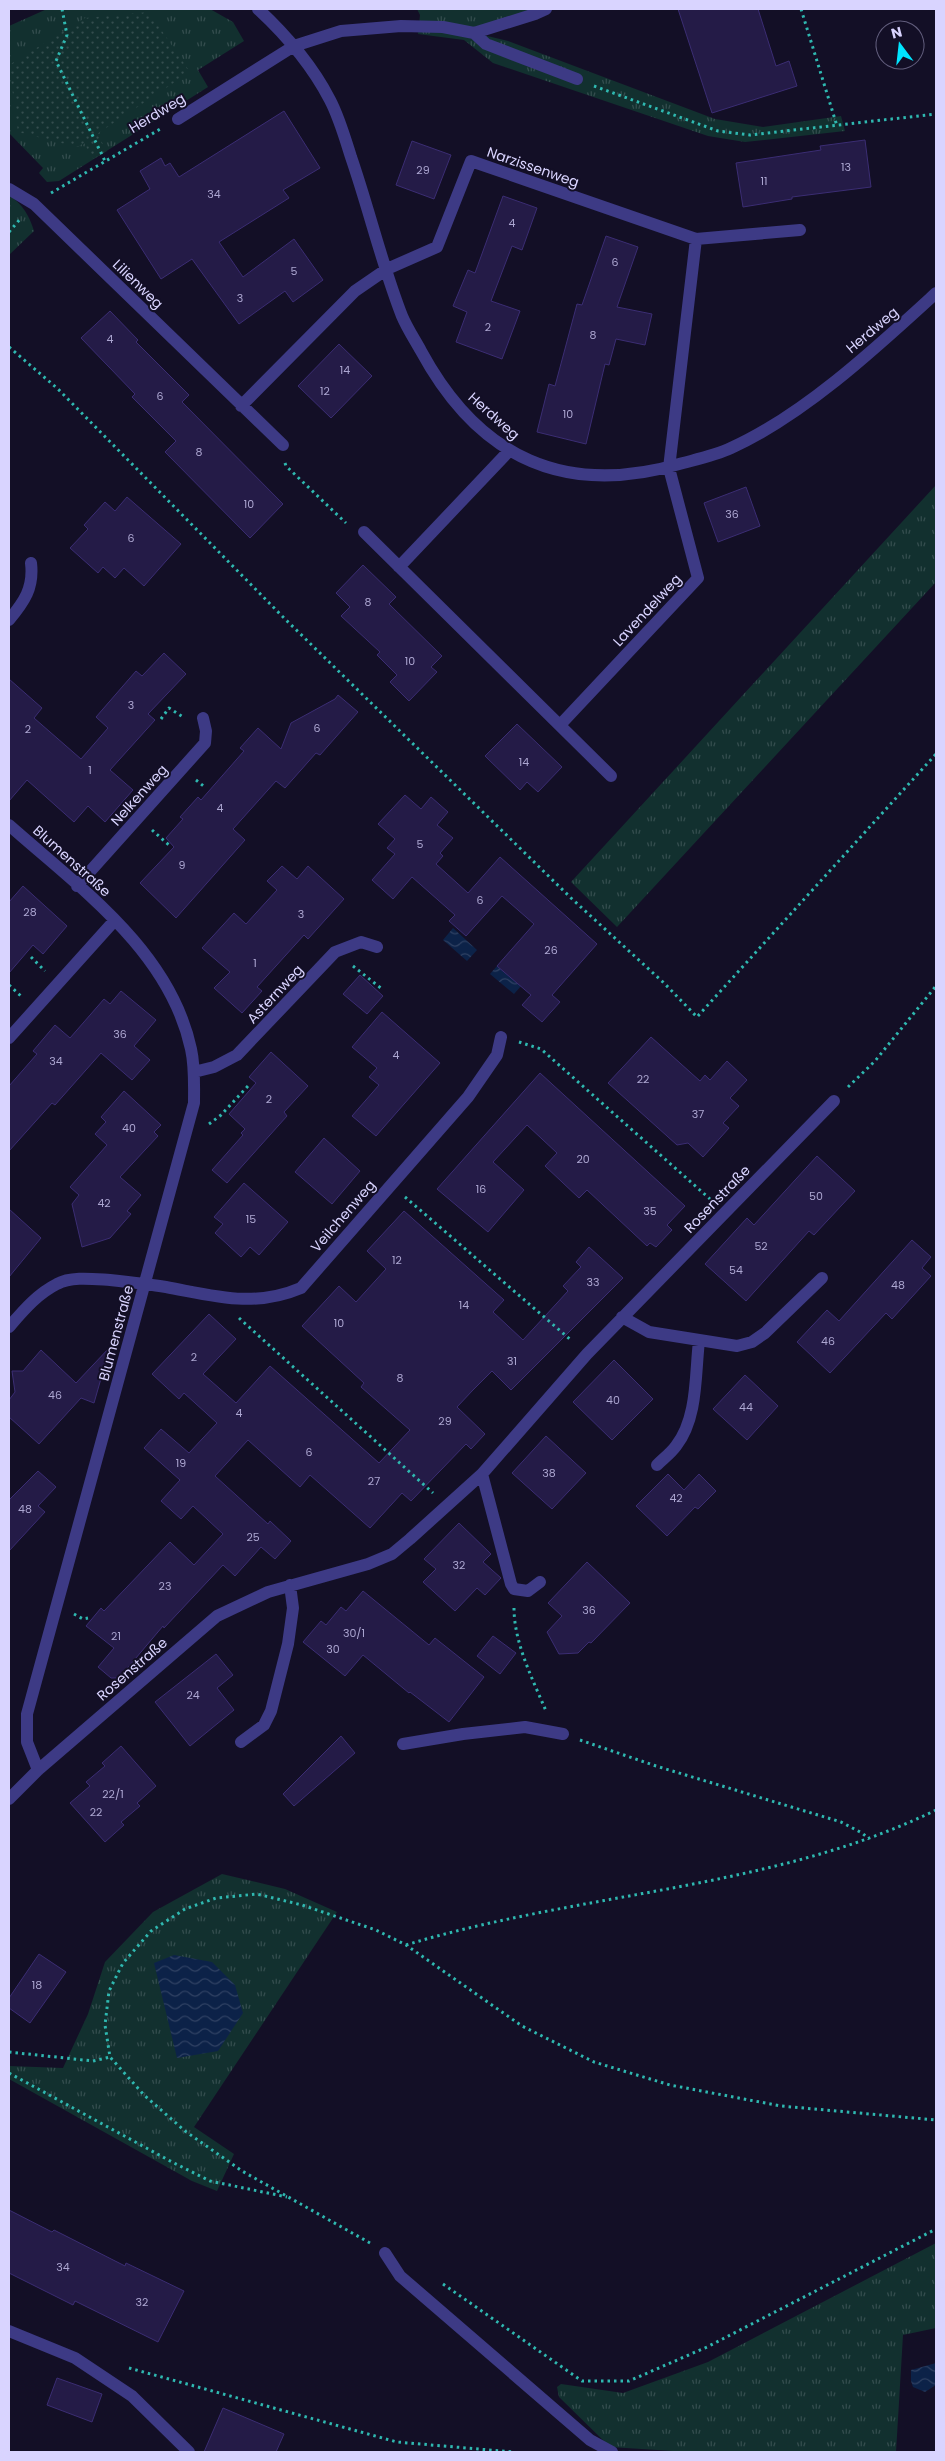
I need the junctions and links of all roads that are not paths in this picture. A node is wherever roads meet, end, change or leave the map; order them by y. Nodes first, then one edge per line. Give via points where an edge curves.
1 (258, 9) edge
2 (546, 9) edge
3 (474, 33) junction
4 (294, 46) junction
5 (577, 79) road end
6 (178, 119) road end
7 (9, 189) edge
8 (800, 230) dead end
9 (696, 239) junction
10 (387, 269) junction
11 (936, 293) edge
12 (242, 406) junction
13 (283, 445) road end
14 (509, 451) junction
15 (669, 468) junction
16 (364, 532) road end
17 (31, 564) dead end
18 (399, 567) junction
19 (9, 620) edge
20 (202, 718) dead end
21 (560, 725) junction
22 (611, 776) dead end
23 (9, 825) edge
24 (78, 886) junction
25 (115, 920) junction
26 (377, 947) dead end
27 (501, 1037) road end
28 (9, 1038) edge
29 (194, 1072) junction
30 (834, 1102) road end
31 (822, 1278) dead end
32 (145, 1284) junction
33 (622, 1317) junction
34 (9, 1327) edge
35 (699, 1341) junction
36 (657, 1466) dead end
37 (482, 1474) junction
38 (540, 1582) dead end
39 (290, 1585) junction
40 (563, 1734) road end
41 (241, 1742) dead end
42 (403, 1744) dead end
43 (38, 1770) junction
44 (9, 1799) edge
45 (386, 2253) road end
46 (9, 2331) edge
47 (189, 2452) edge
48 (612, 2452) edge

1 - 4 street, Herdweg
2 - 3 street
3 - 4 street via 442,27 401,26 341,31
3 - 5 street via 486,44
4 - 6 street, Herdweg
4 - 10 street, Herdweg via 331,100
7 - 12 street, Lilienweg via 34,204
8 - 9 street, Narzissenweg
9 - 10 street, Narzissenweg via 471,161 437,247
9 - 15 street
10 - 12 street via 355,291
10 - 14 street, Herdweg via 403,317 433,373 481,429
11 - 15 street, Herdweg via 826,388 764,430 730,448
12 - 13 street, Lilienweg
14 - 15 street, Herdweg via 537,464 576,475 641,474
14 - 18 street
15 - 21 street, Lavendelweg via 698,578
16 - 18 street
17 - 19 street via 33,578 29,592
18 - 21 street
20 - 24 street, Nelkenweg via 205,744
21 - 22 street
23 - 24 street, Blumenstraße
24 - 25 street, Blumenstraße
25 - 28 street
25 - 29 street, Blumenstraße via 152,961 178,1008 191,1049
26 - 29 street, Asternweg via 361,942 335,952 237,1054 214,1067
27 - 32 street, Veilchenweg via 497,1055 468,1097 301,1288 282,1296 250,1300 216,1298
29 - 32 street, Blumenstraße via 194,1102
30 - 33 street, Rosenstraße
31 - 35 street via 765,1334 752,1342 737,1346
32 - 34 street, Veilchenweg via 88,1278 58,1283 38,1296
32 - 43 street, Blumenstraße via 27,1714 27,1742
33 - 35 street via 649,1332
33 - 37 street, Rosenstraße
35 - 36 street via 692,1409 686,1429 676,1446
37 - 38 street via 514,1589 528,1591
37 - 39 street, Rosenstraße via 392,1554 368,1564
39 - 41 street via 293,1608 288,1644 271,1711 264,1725
39 - 43 street, Rosenstraße via 217,1616
40 - 42 street via 524,1728
43 - 44 street, Rosenstraße
45 - 48 street via 400,2276 590,2440
46 - 47 street via 75,2358 132,2396

